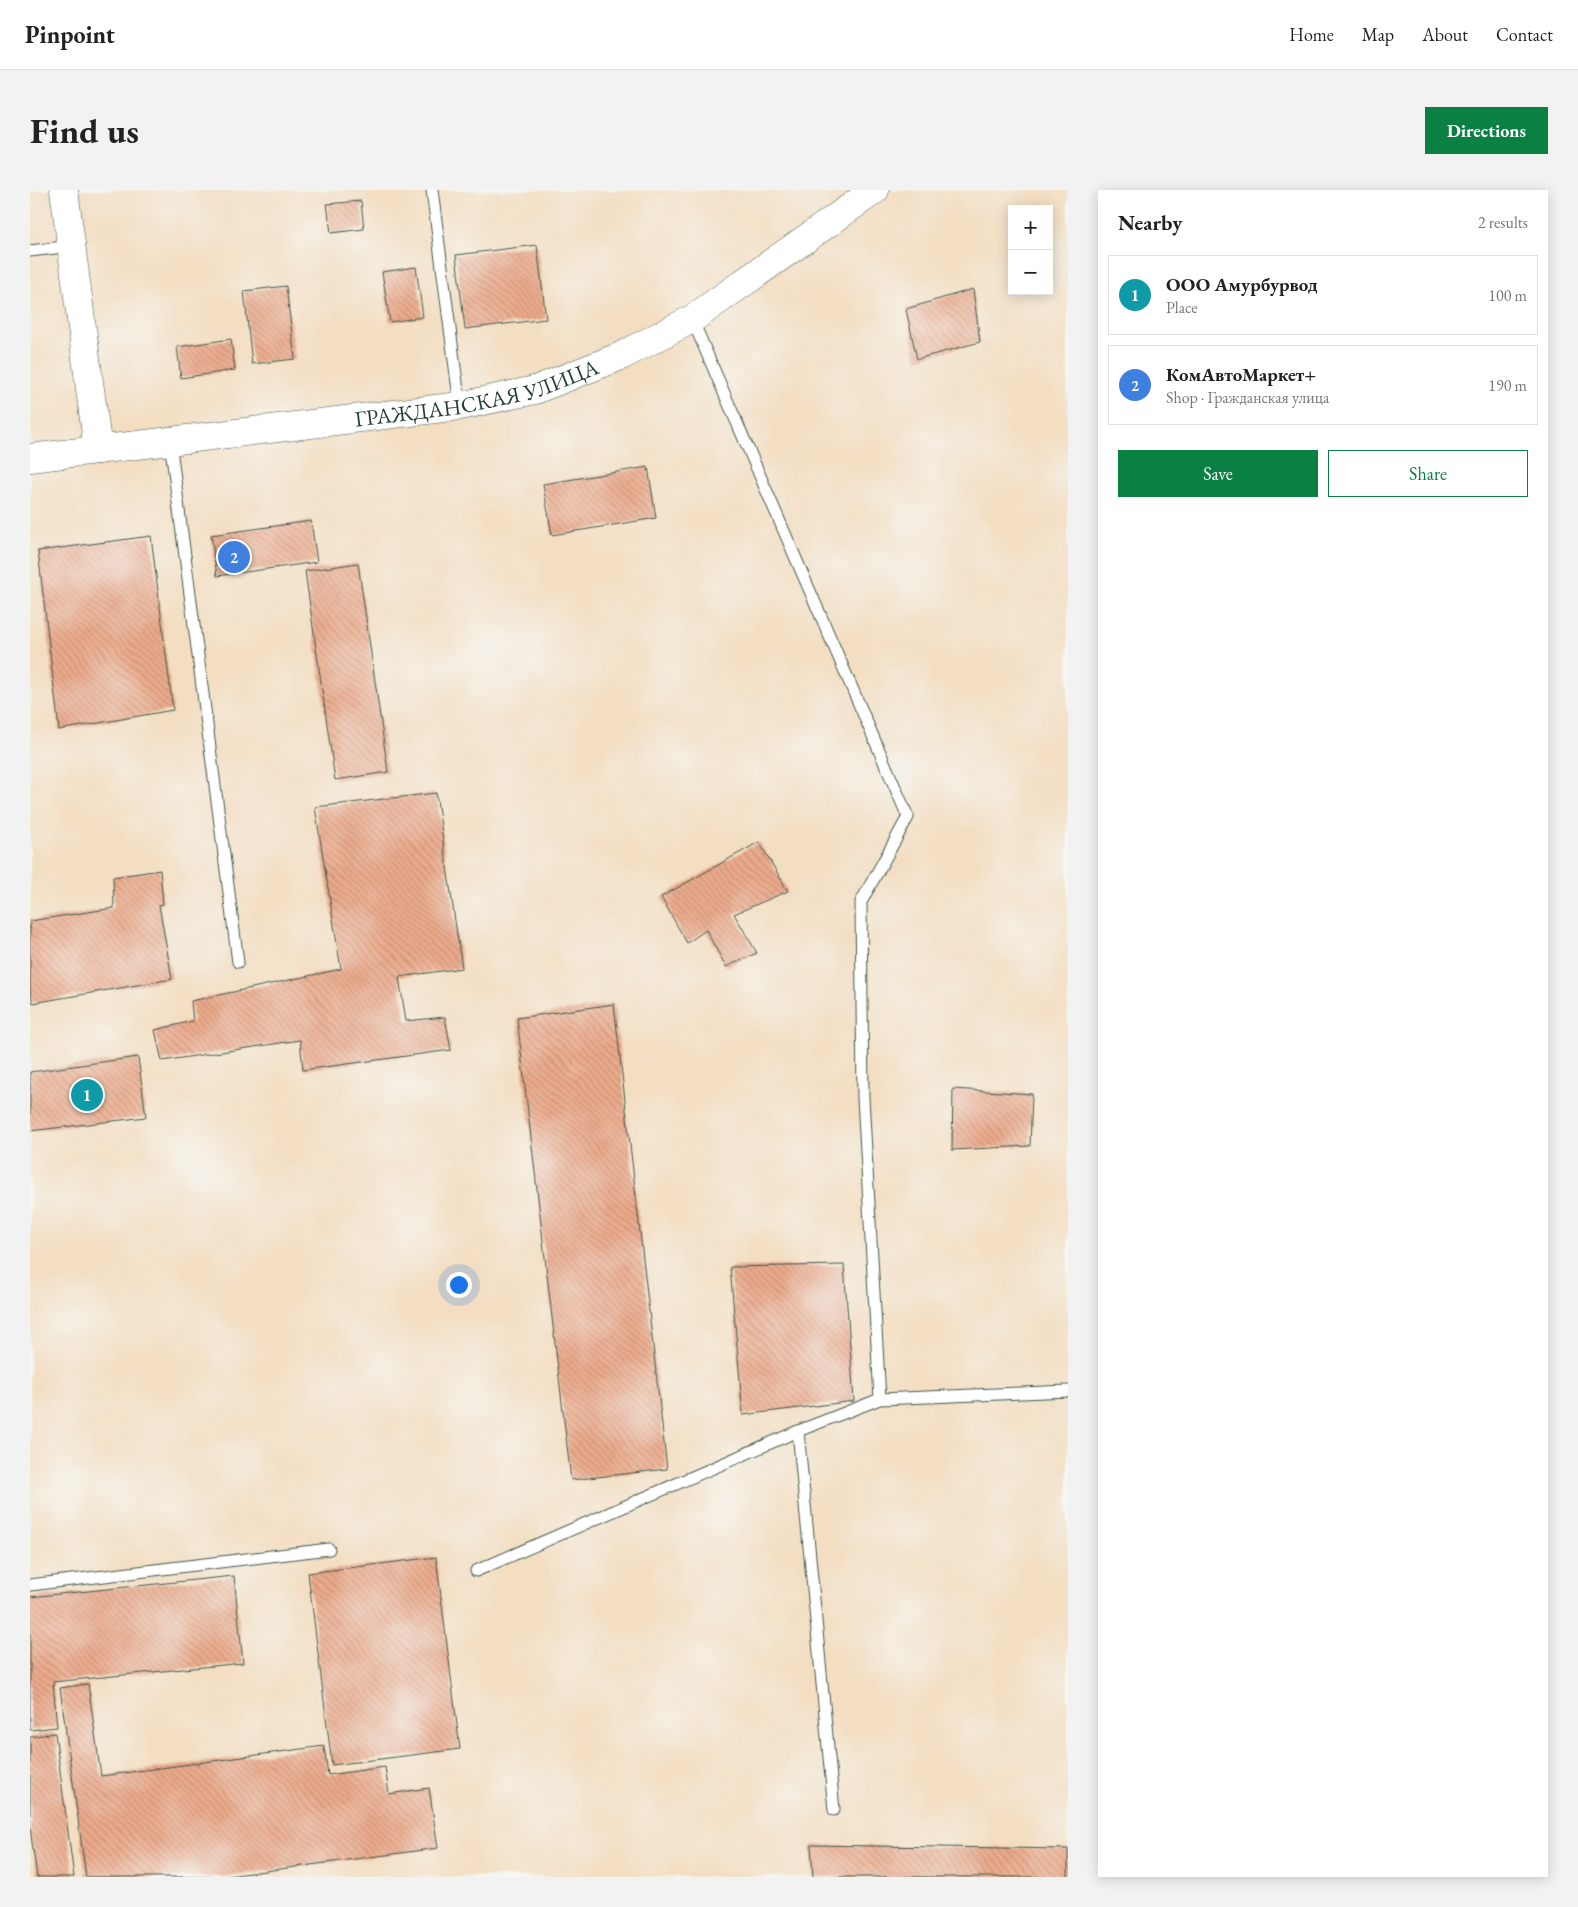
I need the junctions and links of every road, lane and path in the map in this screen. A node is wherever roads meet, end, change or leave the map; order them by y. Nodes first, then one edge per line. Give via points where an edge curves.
1 (64, 190) edge
2 (432, 190) edge
3 (875, 190) edge
4 (72, 246) junction
5 (30, 251) edge
6 (692, 319) junction
7 (460, 406) junction
8 (170, 441) junction
9 (98, 450) junction
10 (30, 458) edge
11 (238, 962) dead end
12 (1068, 1391) edge
13 (880, 1399) junction
14 (798, 1431) junction
15 (328, 1549) dead end
16 (476, 1571) dead end
17 (30, 1585) edge
18 (834, 1810) dead end

1 - 4 street
2 - 7 lane
3 - 6 street, ГРАЖДАНСКАЯ УЛИЦА
4 - 5 lane
4 - 9 street
6 - 7 street, ГРАЖДАНСКАЯ УЛИЦА via 621,356 535,390
6 - 13 lane via 908,817 861,902 863,1098
7 - 8 street, ГРАЖДАНСКАЯ УЛИЦА
8 - 9 street, ГРАЖДАНСКАЯ УЛИЦА
8 - 11 lane
9 - 10 street, ГРАЖДАНСКАЯ УЛИЦА
12 - 13 lane
13 - 14 lane
14 - 16 lane
14 - 18 lane
15 - 17 lane

